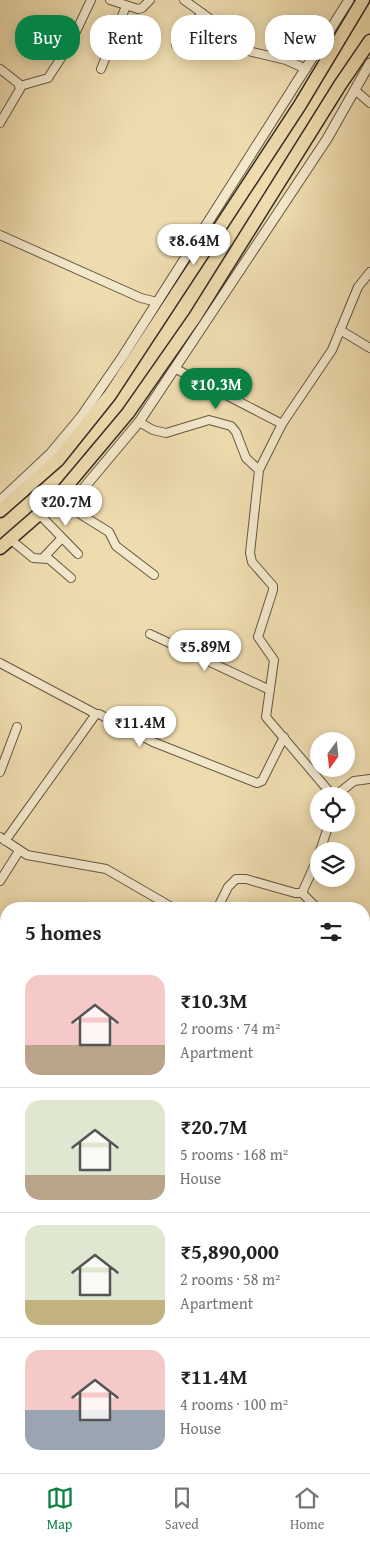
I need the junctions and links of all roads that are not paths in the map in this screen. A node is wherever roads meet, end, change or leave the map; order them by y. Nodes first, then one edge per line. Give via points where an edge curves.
1 (91, 0) edge
2 (110, 0) edge
3 (150, 0) edge
4 (184, 0) edge
5 (349, 0) edge
6 (363, 0) edge
7 (126, 6) junction
8 (202, 13) joint
9 (370, 41) edge
10 (370, 64) edge
11 (0, 69) edge
12 (101, 69) dead end
13 (306, 69) junction
14 (20, 86) junction
15 (356, 91) junction
16 (370, 103) edge
17 (0, 122) edge
18 (0, 236) edge
19 (370, 272) edge
20 (362, 281) junction
21 (370, 286) edge
22 (158, 302) junction
23 (340, 330) junction
24 (370, 348) edge
25 (176, 369) junction
26 (139, 422) junction
27 (282, 424) junction
28 (259, 470) junction
29 (77, 496) junction
30 (0, 501) edge
31 (50, 505) junction
32 (0, 511) edge
33 (40, 515) junction
34 (10, 539) junction
35 (62, 539) junction
36 (0, 548) edge
37 (78, 554) dead end
38 (0, 556) edge
39 (44, 557) junction
40 (154, 575) dead end
41 (71, 578) dead end
42 (150, 634) dead end
43 (0, 663) edge
44 (270, 690) junction
45 (96, 714) junction
46 (17, 727) dead end
47 (284, 737) junction
48 (0, 772) edge
49 (370, 779) edge
50 (326, 787) edge
51 (346, 787) edge
52 (2, 839) edge
53 (19, 851) junction
54 (310, 879) edge
55 (0, 881) edge
56 (302, 893) junction
57 (163, 902) edge
58 (220, 902) edge
59 (311, 902) edge

1 - 14 street via 70,44 48,78
2 - 7 street
3 - 7 street via 138,10
4 - 8 street
5 - 13 street
6 - 32 highway via 300,105 110,395 58,460
7 - 12 street
8 - 13 street via 240,49 286,60
9 - 31 highway via 195,317 128,413
10 - 15 street
11 - 14 street
13 - 22 street
14 - 17 street via 20,93
15 - 16 street
15 - 25 street
18 - 22 street via 141,298
19 - 20 street
20 - 21 street
20 - 23 street
22 - 30 street via 81,417 51,453
23 - 24 street
23 - 27 street via 326,359
25 - 26 street
25 - 27 street
26 - 28 street via 166,433 209,420 231,426 246,458
26 - 29 street
27 - 28 street
28 - 44 street via 250,558 273,586 258,637 274,660
29 - 31 street
29 - 40 street via 80,514 109,532 116,546
31 - 33 highway
33 - 34 highway
33 - 35 street
34 - 36 highway
34 - 38 street
34 - 39 street via 33,558
35 - 37 street
35 - 39 street
39 - 41 street
42 - 44 street
43 - 45 street
44 - 47 street via 265,714
45 - 47 street via 153,742 259,783
45 - 52 street
46 - 48 street
47 - 50 street
49 - 51 street via 354,781
52 - 53 street
53 - 55 street
53 - 57 street via 106,869
54 - 56 street
56 - 58 street via 236,879
56 - 59 street

